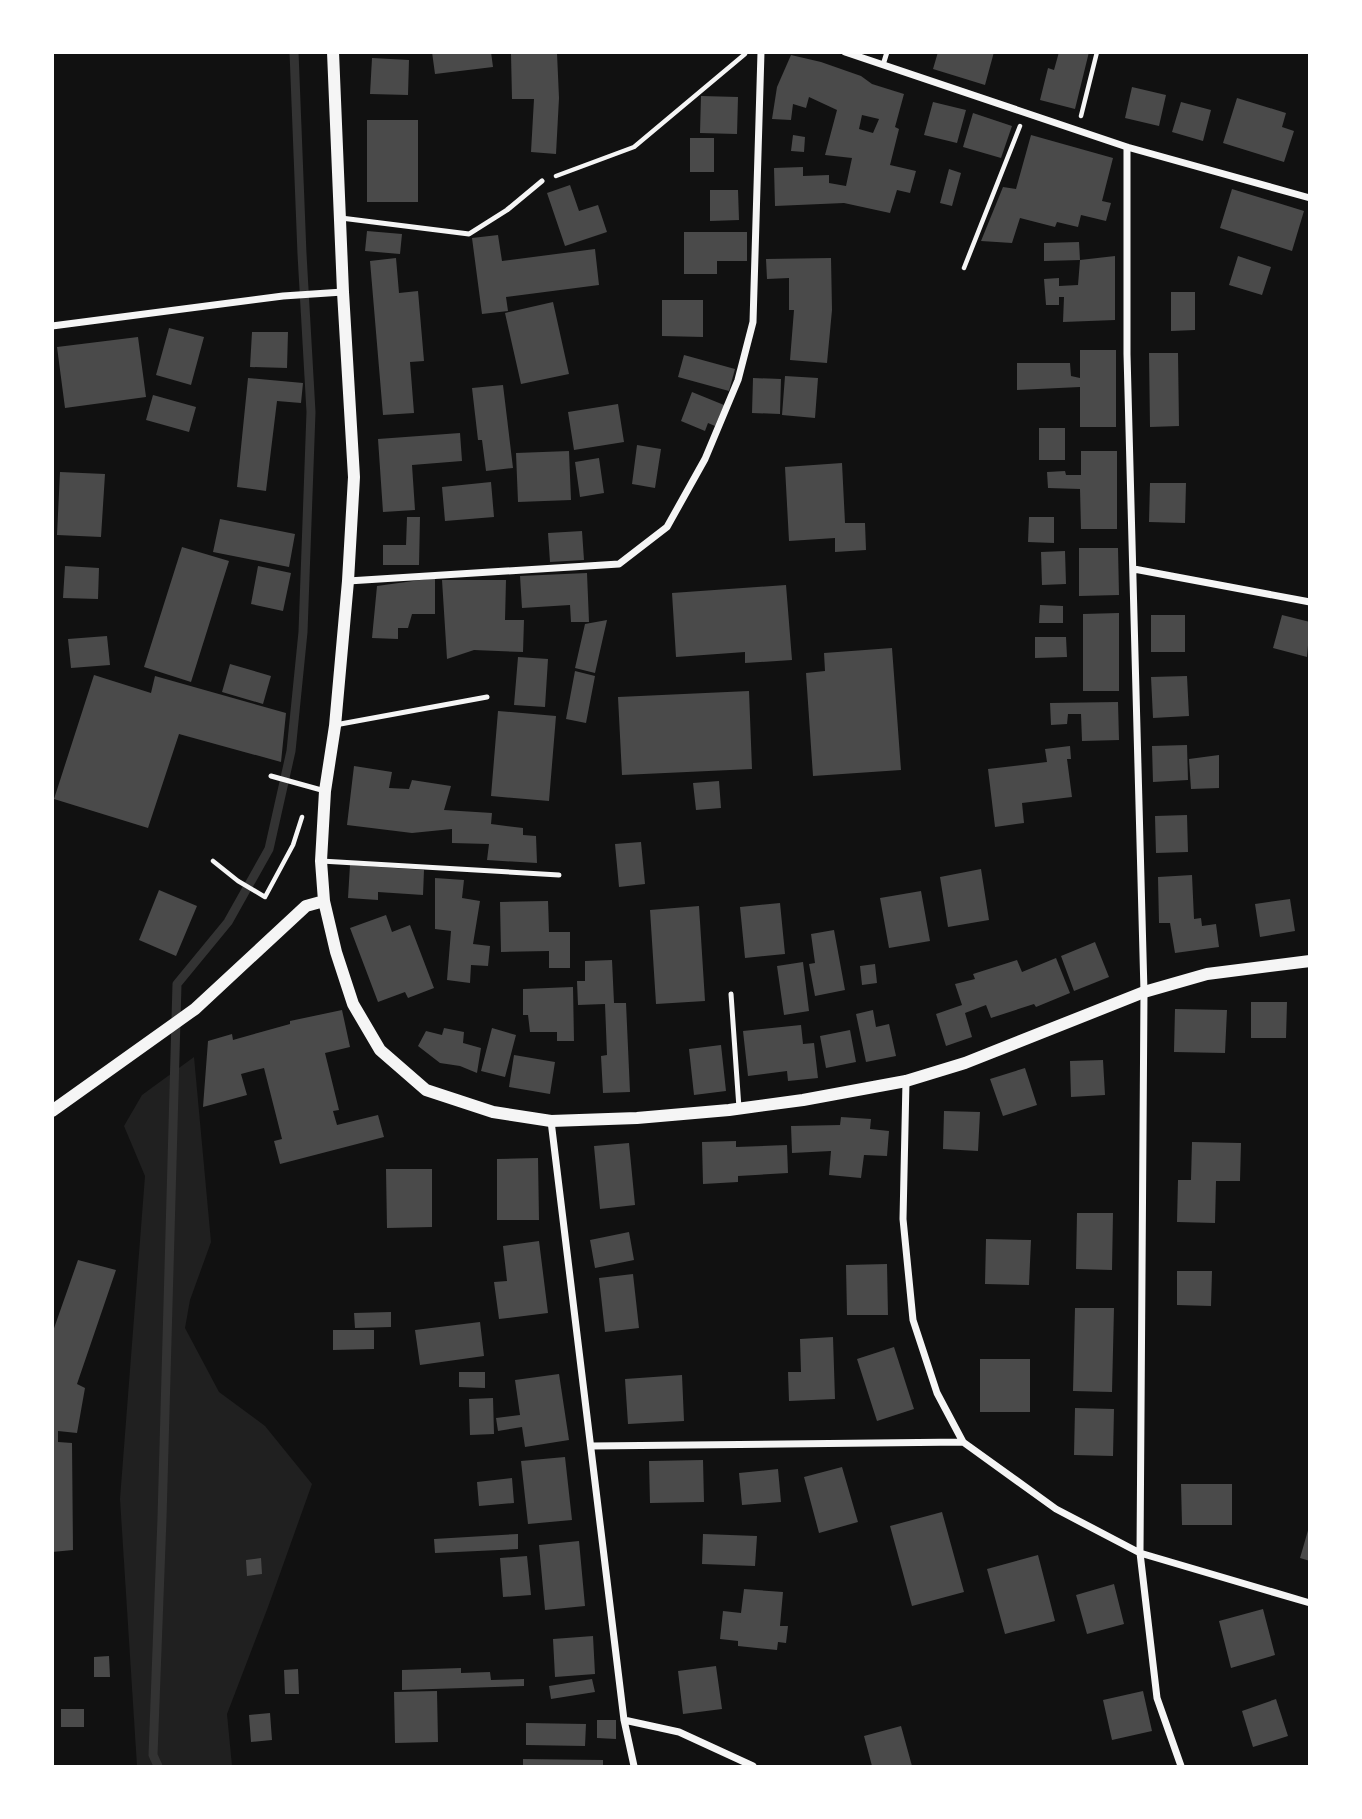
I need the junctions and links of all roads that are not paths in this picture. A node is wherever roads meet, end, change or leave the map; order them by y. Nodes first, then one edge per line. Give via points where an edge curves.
1 (332, 52) edge
2 (761, 52) edge
3 (845, 52) edge
4 (887, 52) edge
5 (883, 65) junction
6 (1127, 146) junction
7 (542, 181) road end
8 (1310, 198) edge
9 (341, 218) junction
10 (343, 292) junction
11 (52, 326) edge
12 (1134, 569) junction
13 (348, 581) junction
14 (1310, 601) edge
15 (487, 697) dead end
16 (335, 726) junction
17 (271, 776) dead end
18 (324, 791) junction
19 (321, 861) junction
20 (559, 875) dead end
21 (324, 901) junction
22 (1310, 961) edge
23 (1144, 992) junction
24 (731, 994) dead end
25 (906, 1081) junction
26 (739, 1108) junction
27 (52, 1111) edge
28 (551, 1121) junction
29 (963, 1442) junction
30 (591, 1446) junction
31 (1140, 1553) junction
32 (1310, 1603) edge
33 (624, 1720) junction
34 (634, 1766) edge
35 (753, 1766) edge
36 (1181, 1766) edge

1 - 9 street
2 - 13 street via 752,322 738,380 705,459 667,527 620,564
3 - 5 street
4 - 5 lane
5 - 6 street
6 - 8 street
6 - 12 street
7 - 9 lane via 469,234
9 - 10 street
10 - 11 street
10 - 13 street via 354,477
12 - 14 street
12 - 23 street
13 - 16 street
15 - 16 lane
16 - 18 street
17 - 18 lane
18 - 19 street
19 - 20 lane
19 - 21 street
21 - 27 street via 306,906 195,1009
21 - 28 street via 353,1004 380,1050 426,1090 493,1112
22 - 23 street via 1207,974
23 - 25 street via 965,1063
23 - 31 street
24 - 26 lane
25 - 26 street
25 - 29 street via 903,1219 912,1320 937,1394
26 - 28 street
28 - 30 street
29 - 30 street
29 - 31 street via 1056,1509
30 - 33 street
31 - 32 street
31 - 36 street via 1157,1698
33 - 34 street
33 - 35 street via 679,1732

